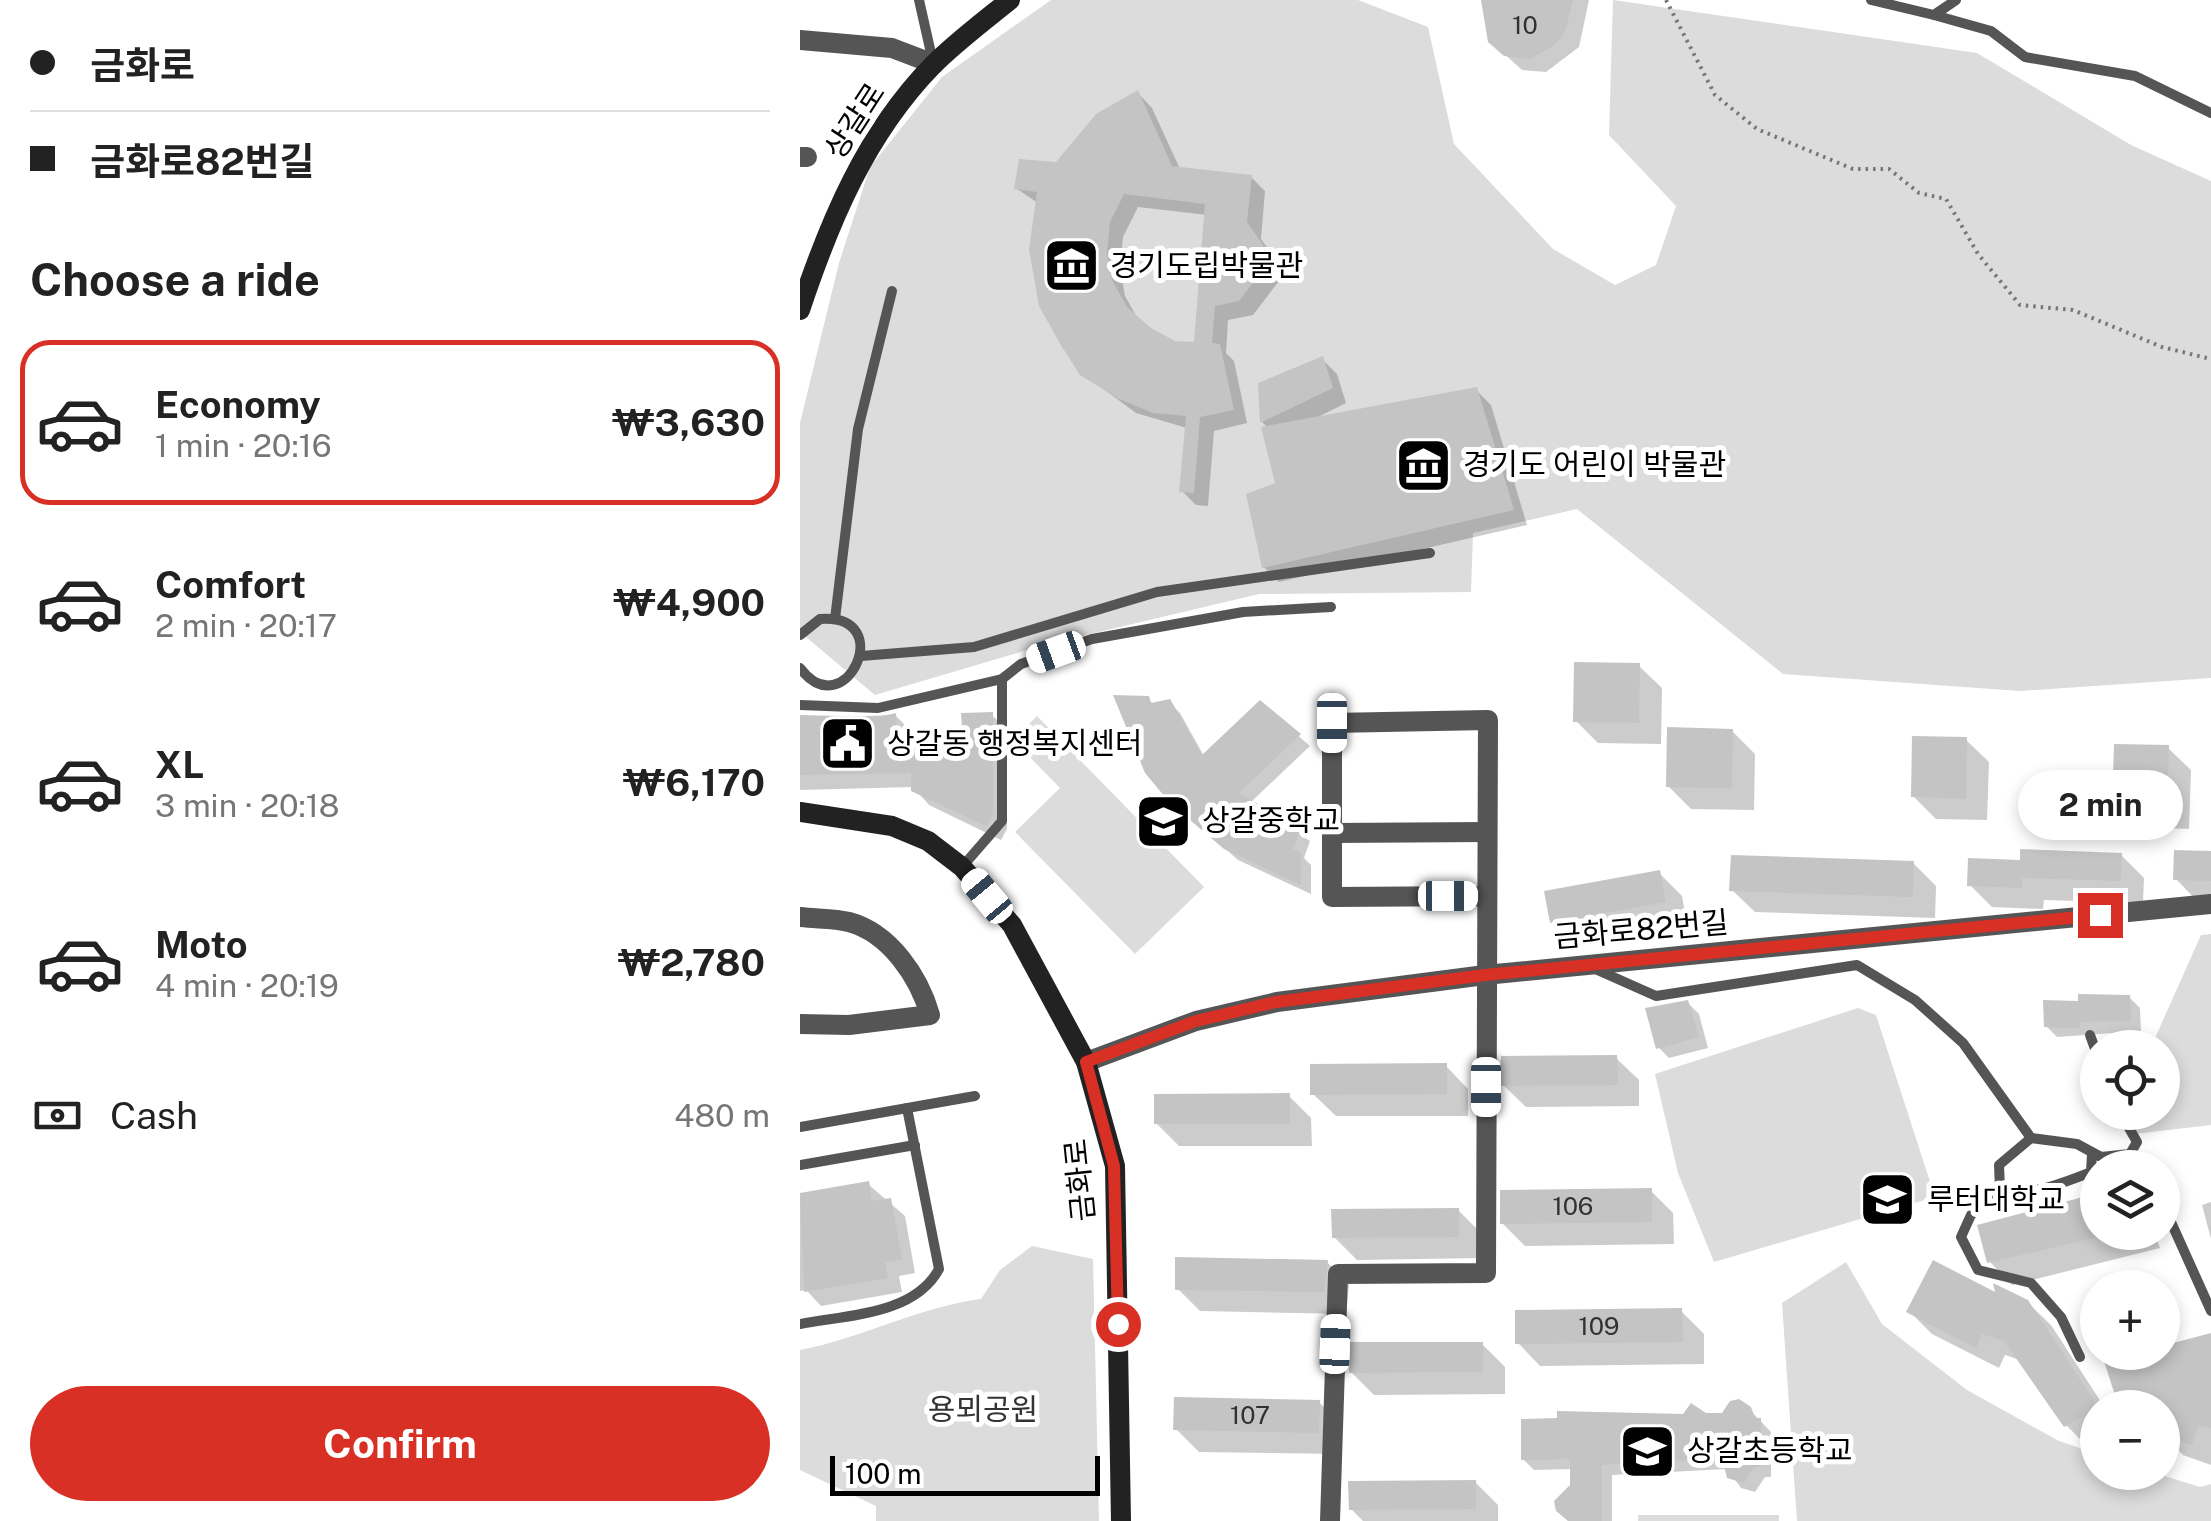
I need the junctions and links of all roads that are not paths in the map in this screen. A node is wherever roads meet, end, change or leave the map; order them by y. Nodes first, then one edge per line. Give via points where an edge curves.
1 (919, 0) edge
2 (1010, 0) edge
3 (1871, 0) edge
4 (1956, 0) edge
5 (1934, 16) junction
6 (800, 40) edge
7 (934, 64) junction
8 (2211, 114) edge
9 (892, 291) dead end
10 (800, 310) edge
11 (1430, 553) dead end
12 (1331, 607) dead end
13 (835, 619) junction
14 (800, 635) edge
15 (861, 656) junction
16 (800, 668) edge
17 (1002, 679) junction
18 (800, 705) edge
19 (800, 812) edge
20 (1487, 832) junction
21 (1332, 833) junction
22 (962, 866) junction
23 (1486, 896) junction
24 (2211, 904) edge
25 (800, 917) edge
26 (1587, 966) junction
27 (1485, 975) junction
28 (800, 1024) edge
29 (1086, 1062) junction
30 (975, 1096) dead end
31 (908, 1108) junction
32 (800, 1128) edge
33 (2031, 1138) junction
34 (915, 1145) junction
35 (2086, 1150) edge
36 (800, 1165) edge
37 (2080, 1176) edge
38 (2000, 1190) junction
39 (2180, 1242) edge
40 (2211, 1311) edge
41 (800, 1324) edge
42 (2080, 1357) dead end
43 (1121, 1521) edge
44 (1330, 1521) edge

1 - 7 lane
2 - 7 street, 상갈로
3 - 5 lane
4 - 5 lane
5 - 8 lane via 1991,31 2025,57 2135,76
6 - 7 street via 892,48
7 - 10 street, 상갈로 via 884,122 855,172
9 - 13 lane via 858,429
11 - 15 lane via 1157,592 974,648
12 - 17 lane via 1242,612 1092,639 1021,664
13 - 14 lane via 820,619
13 - 15 lane via 857,636
15 - 16 lane via 851,675 832,684 811,680
17 - 18 lane via 878,708
17 - 22 lane via 1002,821
19 - 22 street, 금화로 via 892,826
20 - 21 street
20 - 21 street via 1488,720 1332,723
20 - 23 street
21 - 23 street via 1332,896
22 - 29 street, 금화로 via 1012,925
23 - 27 street
24 - 26 street, 금화로82번길
25 - 28 street via 850,922 886,943 922,985 930,1015
26 - 27 street, 금화로82번길
26 - 33 lane via 1656,996 1857,965 1915,1000 1963,1043
27 - 29 street, 금화로82번길 via 1276,1002 1196,1021
27 - 44 street via 1486,1273 1338,1274
29 - 43 street, 금화로 via 1114,1166
30 - 31 lane
31 - 32 lane
31 - 34 lane
33 - 35 lane
33 - 38 lane via 1998,1165
34 - 36 lane
34 - 41 lane via 940,1260 928,1288 894,1306
37 - 38 lane via 2015,1193
38 - 42 lane via 1970,1215 1961,1238 1978,1270 2031,1283 2061,1317
39 - 40 lane

